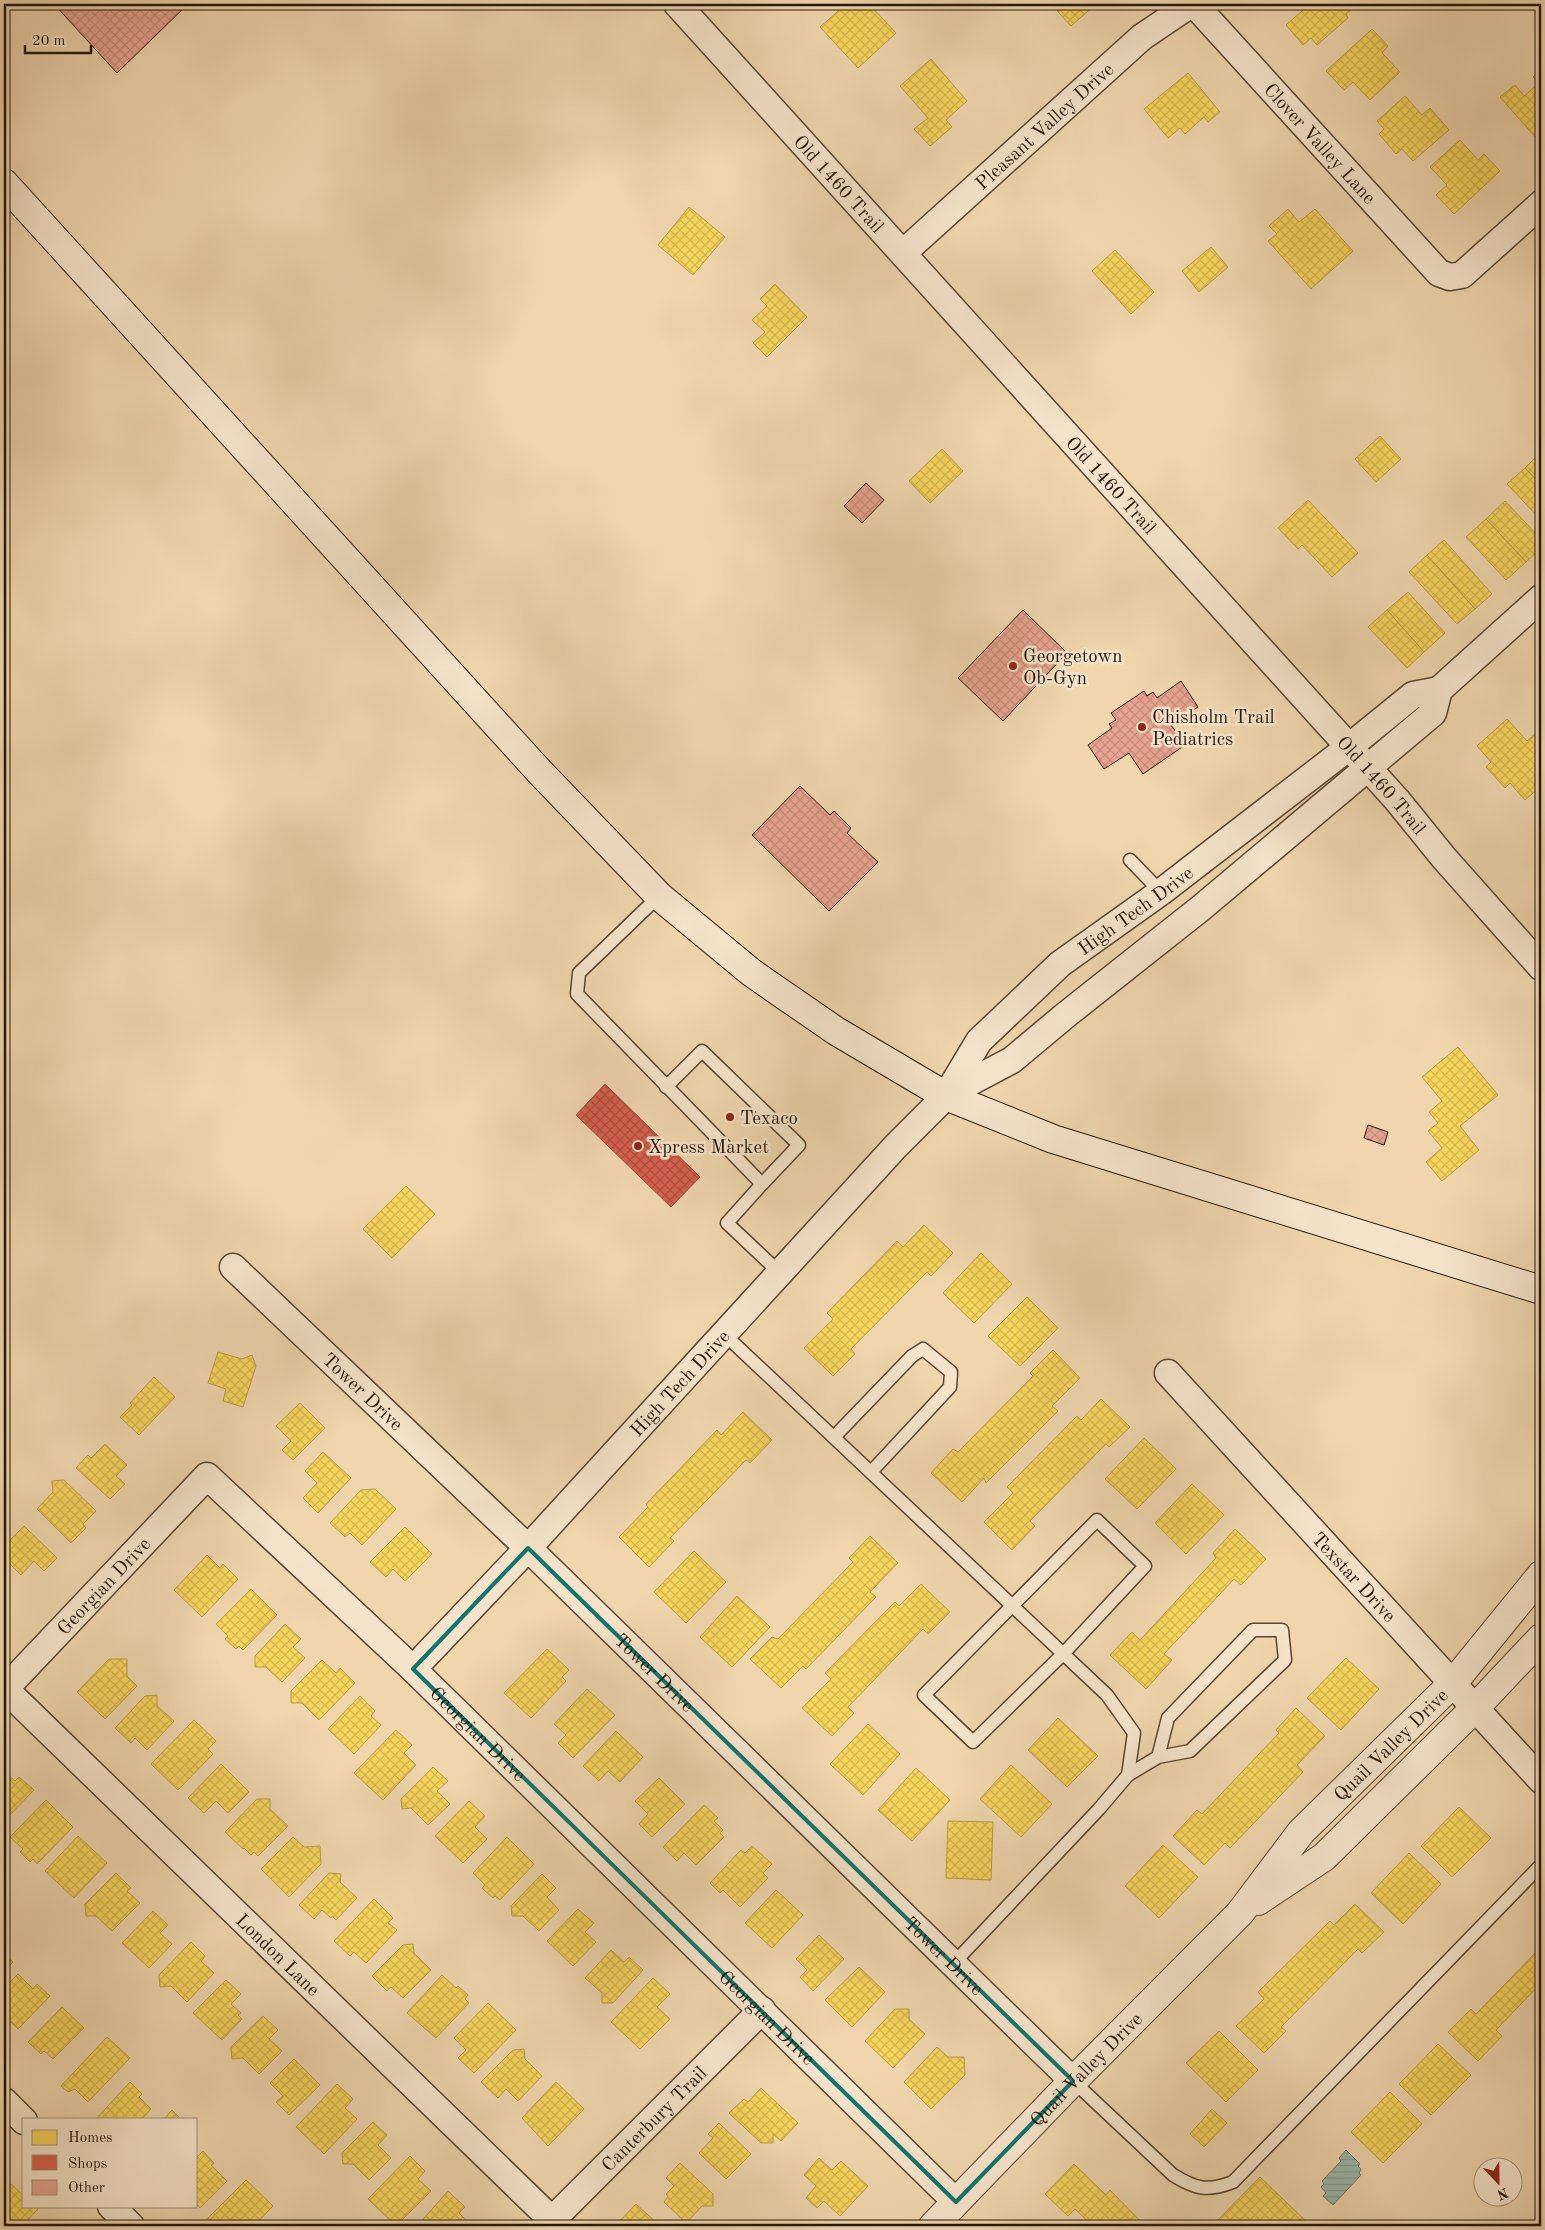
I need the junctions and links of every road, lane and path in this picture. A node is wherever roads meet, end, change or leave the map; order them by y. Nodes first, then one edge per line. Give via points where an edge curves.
1 (678, 4) edge
2 (1192, 4) edge
3 (4, 183) edge
4 (1541, 204) edge
5 (903, 253) junction
6 (1541, 598) edge
7 (1439, 690) junction
8 (1349, 747) junction
9 (1367, 768) junction
10 (1130, 860) dead end
11 (1160, 892) junction
12 (660, 896) junction
13 (1541, 967) edge
14 (666, 1087) junction
15 (946, 1096) junction
16 (762, 1184) junction
17 (233, 1267) dead end
18 (780, 1273) junction
19 (1541, 1290) edge
20 (724, 1334) junction
21 (1168, 1373) dead end
22 (834, 1437) junction
23 (871, 1472) junction
24 (528, 1548) junction
25 (1541, 1575) edge
26 (1013, 1606) junction
27 (1541, 1638) edge
28 (1063, 1654) junction
29 (413, 1669) junction
30 (1453, 1683) junction
31 (4, 1689) edge
32 (1476, 1707) junction
33 (1158, 1757) junction
34 (1128, 1775) junction
35 (1541, 1780) edge
36 (1541, 1865) edge
37 (1240, 1914) junction
38 (953, 1964) junction
39 (762, 2010) junction
40 (1072, 2081) junction
41 (4, 2102) edge
42 (22, 2119) edge
43 (956, 2202) junction
44 (113, 2208) edge
45 (549, 2223) edge
46 (131, 2226) edge
47 (934, 2226) edge

1 - 5 street, Old 1460 Trail
2 - 4 street, Clover Valley Lane via 1440,273 1450,278 1462,275
2 - 5 street, Pleasant Valley Drive via 1142,37
3 - 12 main road via 538,770
5 - 8 street, Old 1460 Trail
6 - 7 street
7 - 8 street, High Tech Drive via 1413,695
7 - 9 street, High Tech Drive via 1432,713
8 - 9 street, Old 1460 Trail
8 - 11 street, High Tech Drive
9 - 13 street, Old 1460 Trail
9 - 15 street, High Tech Drive via 1201,908 1012,1060
10 - 11 lane
11 - 15 street, High Tech Drive via 1060,964 979,1041
12 - 14 lane via 579,973 577,994
12 - 15 main road via 752,973 836,1031
14 - 16 lane
14 - 16 lane via 702,1051 799,1145
15 - 18 street, High Tech Drive
15 - 19 main road via 1053,1138
16 - 18 lane via 727,1223
17 - 24 street, Tower Drive
18 - 20 street, High Tech Drive
20 - 22 lane
20 - 24 street, High Tech Drive
21 - 30 street, Texstar Drive
22 - 23 lane
22 - 23 lane via 912,1356 923,1349 951,1372 950,1387
23 - 26 lane
24 - 29 street, High Tech Drive
24 - 38 street, Tower Drive
25 - 30 main road, Quail Valley Drive
26 - 28 lane
26 - 28 lane via 1097,1520 1145,1566
26 - 28 lane via 924,1695 973,1742
27 - 32 main road, Quail Valley Drive
28 - 34 lane via 1106,1695 1134,1734
29 - 31 street, Georgian Drive via 207,1476
29 - 39 street, Georgian Drive
30 - 32 street, Texstar Drive
30 - 37 main road, Quail Valley Drive via 1301,1832
31 - 45 street, London Lane
32 - 35 street, Texstar Drive
32 - 37 main road, Quail Valley Drive via 1324,1857
33 - 33 lane via 1190,1750 1285,1660 1282,1630 1253,1630 1168,1718
33 - 34 lane
34 - 38 lane
36 - 40 lane via 1232,2182 1218,2188 1192,2187 1173,2175
37 - 40 main road, Quail Valley Drive
38 - 40 street, Tower Drive
39 - 43 street, Georgian Drive
39 - 45 street, Canterbury Trail
40 - 43 main road, Quail Valley Drive
41 - 42 street
43 - 47 main road, Quail Valley Drive
44 - 46 street

